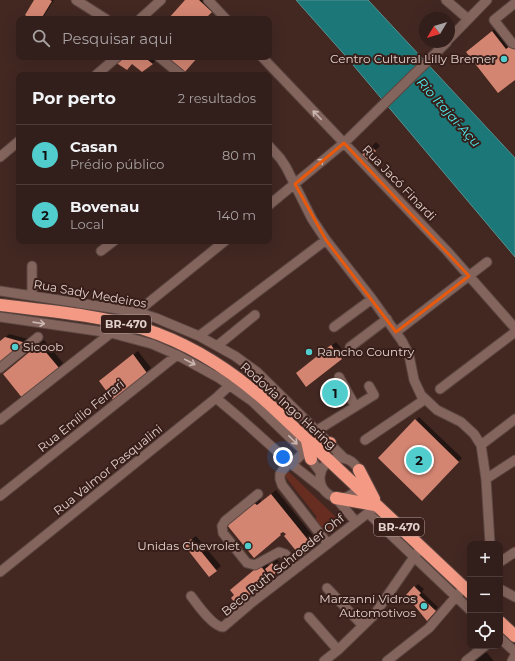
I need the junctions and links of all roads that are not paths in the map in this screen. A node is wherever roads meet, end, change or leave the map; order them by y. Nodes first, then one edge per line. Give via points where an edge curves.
1 (76, 0) edge
2 (161, 0) edge
3 (208, 0) edge
4 (446, 0) edge
5 (486, 0) edge
6 (515, 3) edge
7 (101, 16) edge
8 (143, 16) edge
9 (223, 16) edge
10 (468, 19) junction
11 (455, 33) edge
12 (515, 44) edge
13 (441, 48) edge
14 (113, 60) edge
15 (163, 60) edge
16 (265, 60) edge
17 (99, 72) edge
18 (177, 72) edge
19 (344, 143) junction
20 (16, 144) edge
21 (272, 149) edge
22 (0, 157) edge
23 (295, 184) junction
24 (272, 203) edge
25 (326, 240) junction
26 (110, 244) edge
27 (221, 244) edge
28 (101, 251) dead end
29 (487, 262) dead end
30 (32, 266) dead end
31 (469, 276) junction
32 (0, 291) edge
33 (32, 296) junction
34 (372, 299) junction
35 (0, 305) edge
36 (137, 312) junction
37 (255, 315) dead end
38 (0, 317) edge
39 (387, 319) junction
40 (334, 327) dead end
41 (515, 328) edge
42 (396, 332) junction
43 (515, 332) edge
44 (111, 333) junction
45 (199, 336) junction
46 (38, 337) dead end
47 (217, 346) junction
48 (350, 347) dead end
49 (177, 355) junction
50 (0, 368) edge
51 (339, 377) dead end
52 (230, 385) junction
53 (369, 386) dead end
54 (440, 389) dead end
55 (216, 398) junction
56 (424, 400) junction
57 (355, 406) junction
58 (515, 419) edge
59 (0, 420) edge
60 (316, 431) junction
61 (365, 440) dead end
62 (330, 444) junction
63 (481, 444) junction
64 (308, 448) junction
65 (344, 458) junction
66 (328, 460) junction
67 (515, 460) edge
68 (289, 462) junction
69 (359, 470) junction
70 (320, 473) junction
71 (486, 479) junction
72 (322, 488) junction
73 (358, 488) junction
74 (258, 494) dead end
75 (0, 496) edge
76 (336, 498) junction
77 (372, 509) junction
78 (356, 522) junction
79 (490, 541) edge
80 (328, 544) junction
81 (418, 552) junction
82 (515, 552) edge
83 (503, 560) edge
84 (298, 567) junction
85 (0, 572) edge
86 (327, 588) dead end
87 (503, 591) edge
88 (463, 592) edge
89 (191, 596) dead end
90 (515, 597) edge
91 (467, 602) edge
92 (309, 617) dead end
93 (363, 626) junction
94 (506, 630) edge
95 (481, 649) edge
96 (338, 650) junction
97 (515, 654) edge
98 (324, 661) edge
99 (387, 661) edge
100 (466, 661) edge
101 (512, 661) edge

1 - 7 street
2 - 8 street
3 - 9 street
4 - 10 street
5 - 10 street
6 - 12 street via 494,20
10 - 11 street
13 - 19 street
14 - 17 street
15 - 18 street
19 -> 16 street, Rua Jacó Finardi
23 -> 19 street
19 - 31 street, Rua Jacó Finardi
20 - 22 street
21 - 23 street
23 - 24 street
23 - 25 street via 309,214
25 - 34 street
25 - 45 street
26 - 28 street
27 - 36 street
29 - 31 street
30 - 33 street
31 - 41 street, Rua Jacó Finardi
31 - 42 street
32 - 33 street, Rua Sady Medeiros
33 - 36 street, Rua Sady Medeiros
34 - 39 street
34 - 40 street
35 - 64 highway, Rodovia Ingo Hering / BR-470 via 111,321 144,329 179,343 212,360 240,380 268,403
36 - 45 street, Rua Sady Medeiros
37 - 47 street
38 -> 44 street
39 - 42 street
39 - 48 street
42 - 56 street via 409,355 416,387
43 - 54 street
44 - 49 street via 152,344
44 - 59 street
45 - 47 street, Rua Sady Medeiros
46 - 50 street
47 - 60 street, Rua Sady Medeiros via 257,372
49 -> 52 street
49 - 75 street, Rua Emílio Ferrari
51 - 57 street
52 - 55 street, Rua Valmor Pasqualini
52 -> 64 street
53 - 57 street via 374,395
55 - 68 street
55 - 85 street, Rua Valmor Pasqualini
56 - 61 street
56 - 63 street via 437,410 462,422
57 - 60 street
58 - 63 street
60 - 62 street, Rua Sady Medeiros
62 - 64 highway
62 - 65 street, Rua Sady Medeiros
63 - 71 street
64 - 66 highway, Rodovia Ingo Hering / BR-470
64 - 68 street via 297,459
64 - 70 street
65 - 66 street
65 - 69 street, Rua Sady Medeiros via 353,462
66 - 70 street
66 - 73 highway, Rodovia Ingo Hering / BR-470
67 - 71 street
68 - 72 street
68 - 80 street via 280,474 282,485
69 - 73 street
69 - 77 highway
70 - 72 street
71 - 79 street
72 - 76 street
73 - 76 street via 344,498
73 - 77 highway, Rodovia Ingo Hering / BR-470
74 - 84 street via 225,521 222,526 223,533 247,563 255,565 279,552 285,554
76 - 77 highway
76 - 78 street
77 - 78 street, Beco Ruth Schroeder Ohf
77 - 81 highway, Rodovia Ingo Hering / BR-470
78 - 80 street, Beco Ruth Schroeder Ohf
80 - 84 street, Beco Ruth Schroeder Ohf
81 - 88 highway, Rodovia Ingo Hering / BR-470
81 - 93 street via 374,615
82 - 83 street
84 - 89 street, Beco Ruth Schroeder Ohf via 223,628 214,624
86 - 93 street
87 - 90 street
88 - 91 street
88 - 99 street via 429,628
92 - 96 street
93 - 96 street
94 - 97 street
95 - 100 street
96 - 98 street
97 - 101 street

